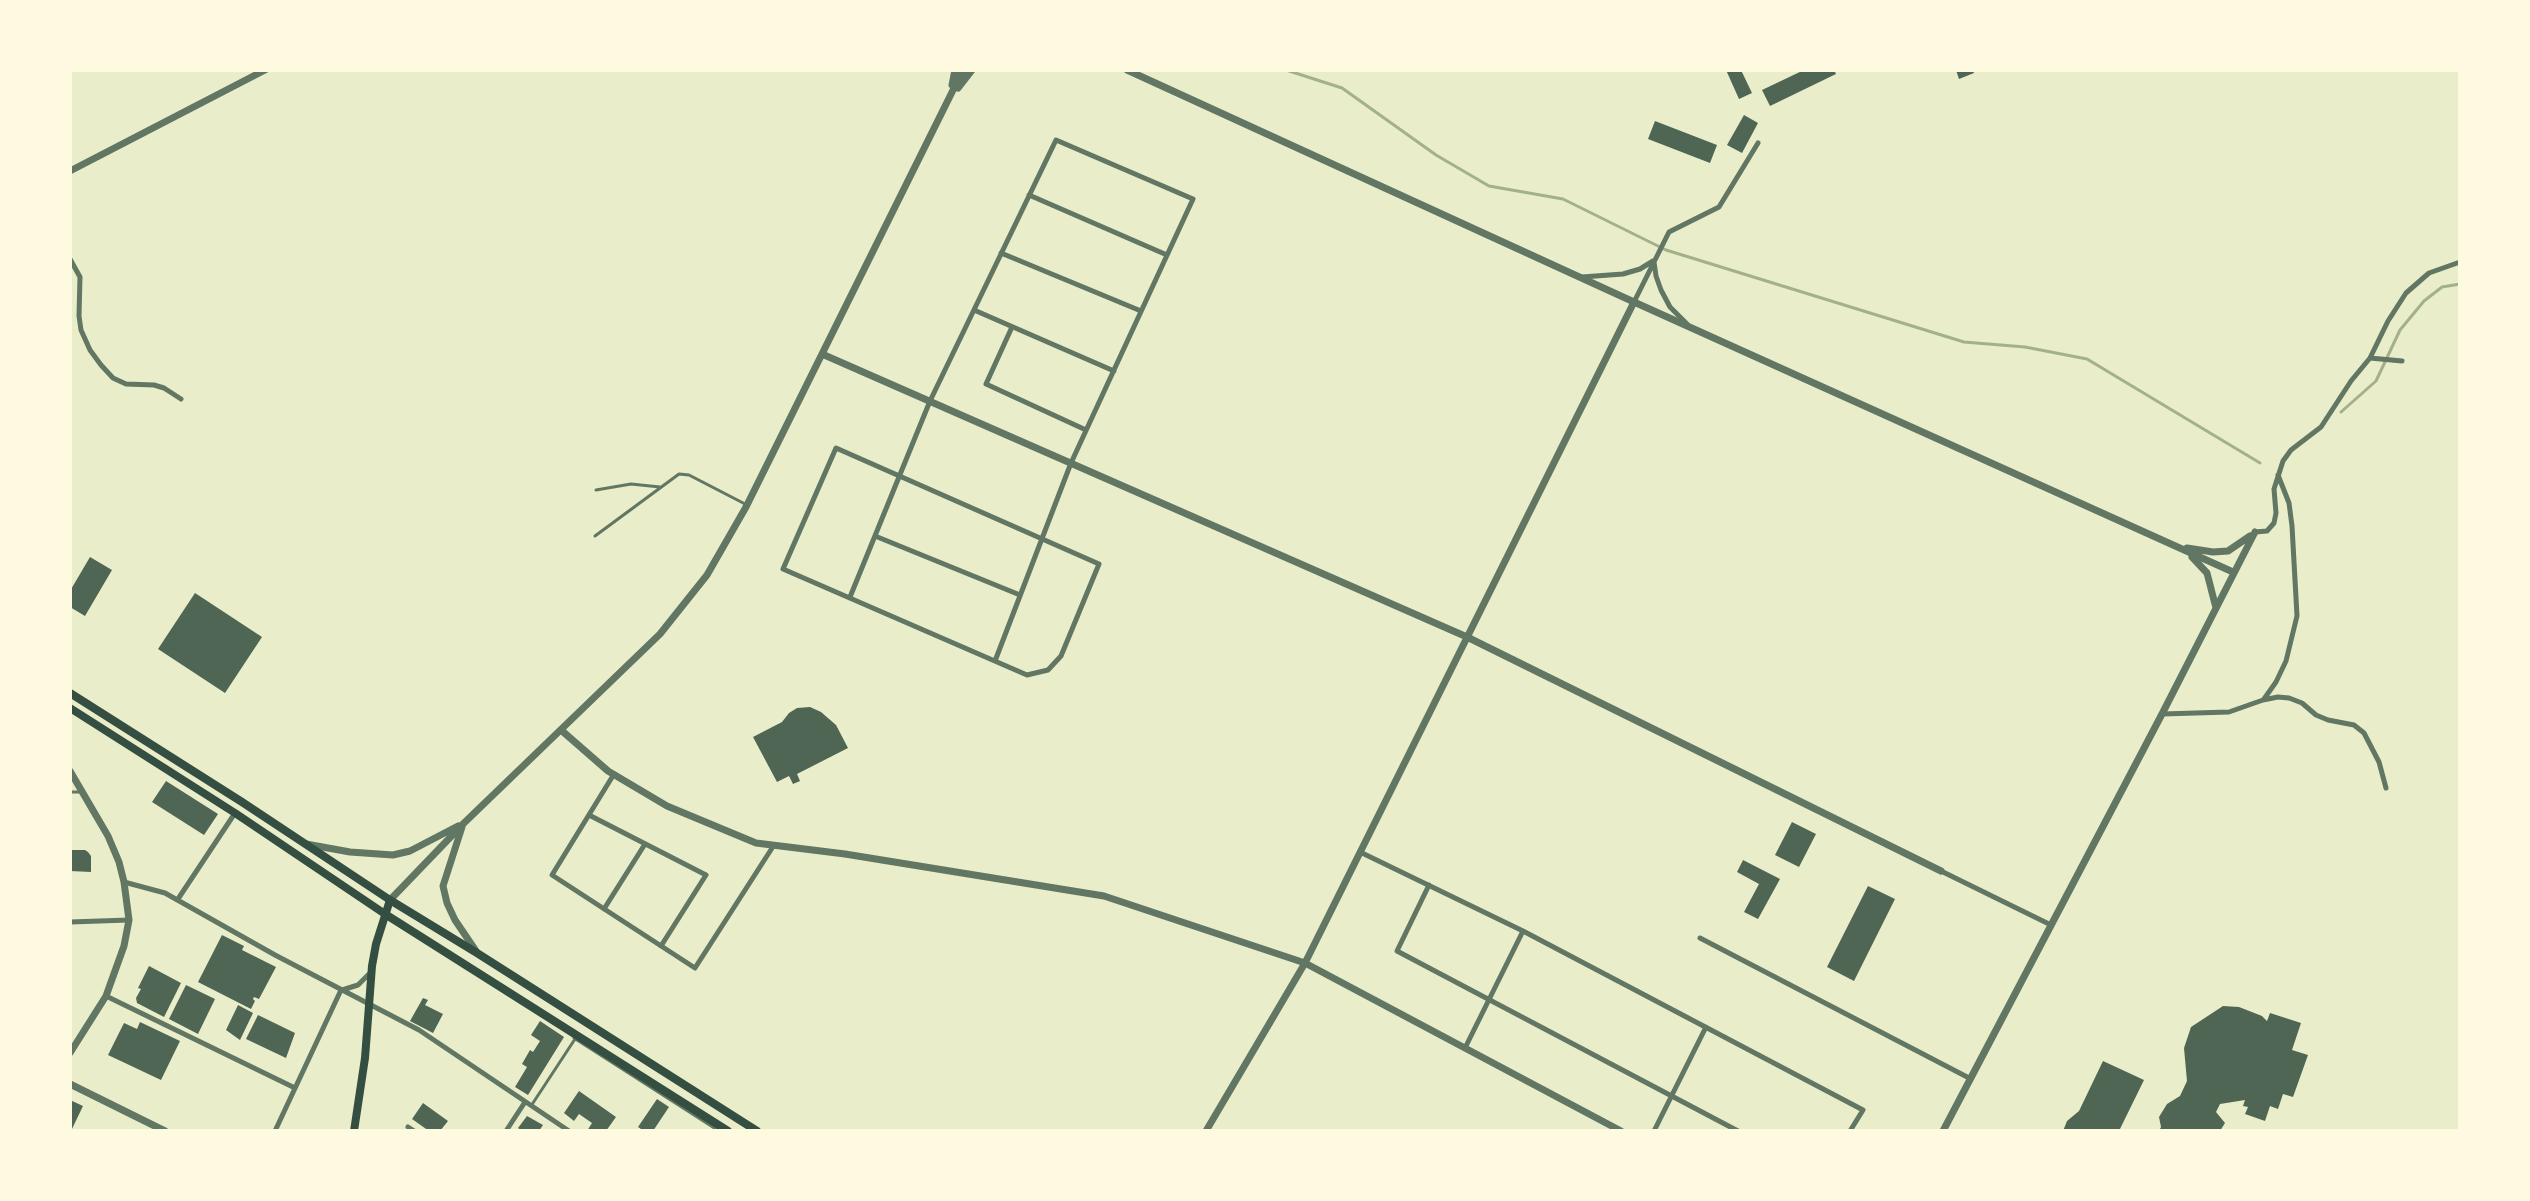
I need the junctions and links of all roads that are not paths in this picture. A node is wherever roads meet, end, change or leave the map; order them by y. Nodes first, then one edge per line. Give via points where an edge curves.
1 (265, 70) edge
2 (955, 70) edge
3 (963, 70) edge
4 (972, 70) edge
5 (1127, 70) edge
6 (949, 99) junction
7 (1758, 143) dead end
8 (70, 171) edge
9 (1029, 195) junction
10 (1001, 253) junction
11 (1167, 255) junction
12 (70, 259) edge
13 (1654, 261) junction
14 (2460, 262) edge
15 (1578, 277) junction
16 (1634, 302) junction
17 (974, 310) junction
18 (1141, 311) junction
19 (1012, 327) junction
20 (1690, 328) junction
21 (822, 354) junction
22 (2370, 358) junction
23 (2402, 361) dead end
24 (1114, 371) junction
25 (181, 399) dead end
26 (930, 401) junction
27 (1086, 430) junction
28 (1071, 463) junction
29 (900, 474) junction
30 (2277, 474) junction
31 (660, 487) junction
32 (596, 490) dead end
33 (747, 505) junction
34 (2255, 532) junction
35 (595, 536) dead end
36 (875, 536) junction
37 (1042, 538) junction
38 (2177, 546) junction
39 (2233, 572) junction
40 (1020, 595) junction
41 (850, 597) junction
42 (2216, 608) junction
43 (1467, 637) junction
44 (995, 661) junction
45 (70, 693) edge
46 (2263, 700) junction
47 (70, 708) edge
48 (2162, 714) junction
49 (561, 730) junction
50 (70, 771) edge
51 (614, 774) junction
52 (2386, 788) dead end
53 (70, 792) edge
54 (83, 792) junction
55 (235, 813) junction
56 (589, 815) junction
57 (464, 823) junction
58 (306, 844) junction
59 (645, 844) junction
60 (774, 845) junction
61 (1360, 852) junction
62 (1941, 871) joint
63 (124, 882) junction
64 (1429, 885) junction
65 (178, 899) junction
66 (390, 900) junction
67 (604, 909) junction
68 (385, 914) junction
69 (129, 920) junction
70 (70, 922) edge
71 (2051, 925) junction
72 (1523, 931) junction
73 (1700, 938) dead end
74 (661, 946) junction
75 (477, 953) junction
76 (1305, 963) junction
77 (372, 972) junction
78 (341, 990) junction
79 (106, 996) junction
80 (1489, 1000) junction
81 (369, 1004) junction
82 (1706, 1027) junction
83 (576, 1037) junction
84 (1465, 1049) junction
85 (70, 1053) edge
86 (1971, 1079) junction
87 (70, 1084) edge
88 (295, 1088) junction
89 (1673, 1096) junction
90 (528, 1104) junction
91 (716, 1129) edge
92 (165, 1131) edge
93 (275, 1131) edge
94 (354, 1131) edge
95 (506, 1131) edge
96 (569, 1131) edge
97 (728, 1131) edge
98 (757, 1131) edge
99 (1206, 1131) edge
100 (1621, 1131) edge
101 (1654, 1131) edge
102 (1738, 1131) edge
103 (1850, 1131) edge
104 (1943, 1131) edge

1 - 8 street
2 - 6 street
3 - 6 street
4 - 6 street
5 - 15 street
6 - 21 street
7 - 13 street via 1719,207 1669,232
9 - 10 street
9 - 11 street
9 - 11 street via 1056,140 1070,145 1193,199
10 - 17 street
10 - 18 street
11 - 18 street
12 - 25 street via 80,277 81,330 101,365 126,384 154,385
13 - 15 street via 1623,274
13 - 16 street
13 - 20 street via 1670,307
14 - 22 street via 2429,273 2406,293
15 - 16 street
16 - 20 street
16 - 43 street
17 - 19 street
17 - 26 street
18 - 24 street
19 - 24 street
19 - 27 street via 986,384
20 - 38 street
21 - 26 street
21 - 33 street
22 - 23 street
22 - 30 street via 2321,427 2291,450
24 - 27 street
26 - 28 street
26 - 29 street
27 - 28 street
28 - 37 street
28 - 43 street
29 - 36 street
29 - 37 street
29 - 41 street via 836,448 783,569
30 - 34 street via 2274,523 2267,531
30 - 46 street via 2289,503 2297,616 2286,661
31 - 32 lane via 626,484
31 - 33 lane via 684,474
31 - 35 lane
33 - 49 street via 686,603
34 - 38 street via 2228,551
34 - 39 street
36 - 40 street
36 - 41 street
37 - 40 street
37 - 44 street via 1099,564 1061,656 1048,670 1027,675
38 - 39 street
38 - 42 street via 2207,573
39 - 42 street
40 - 44 street
41 - 44 street
42 - 48 street
43 - 61 street
43 - 62 street
45 - 58 main road
46 - 48 street via 2229,712
46 - 52 street via 2289,698 2328,720 2354,725 2374,752
47 - 55 main road
48 - 71 street
49 - 51 street
49 - 57 street
50 - 54 street
51 - 56 street
51 - 60 street via 667,806 756,843
53 - 54 lane
54 - 63 street via 108,836
55 - 65 street
55 - 68 main road
56 - 59 street
56 - 67 street via 552,875
57 - 58 street via 393,855
57 - 66 street
57 - 75 street via 443,886 455,920
58 - 66 main road
59 - 67 street
59 - 74 street via 706,875
60 - 74 street via 695,968
60 - 76 street via 1104,896
61 - 64 street
61 - 76 street
62 - 71 street
63 - 65 street
63 - 69 street
64 - 72 street
64 - 80 street via 1397,951
65 - 78 street
66 - 68 main road
66 - 75 main road
67 - 74 street
68 - 77 main road
68 - 83 main road
69 - 70 street
69 - 79 street
71 - 86 street
72 - 80 street
72 - 82 street
73 - 86 street
75 - 98 main road
76 - 84 street
76 - 99 street
77 - 78 street via 358,985
77 - 81 main road
78 - 81 street
78 - 88 street
79 - 85 street
79 - 88 street
80 - 84 street
80 - 89 street
81 - 90 street via 430,1037
81 - 94 main road
82 - 89 street
82 - 103 street via 1863,1110
83 - 90 lane
83 - 91 main road
84 - 100 street
86 - 104 street
87 - 92 street
88 - 93 street
89 - 101 street
89 - 102 street
90 - 95 street
90 - 96 street
91 - 97 main road

